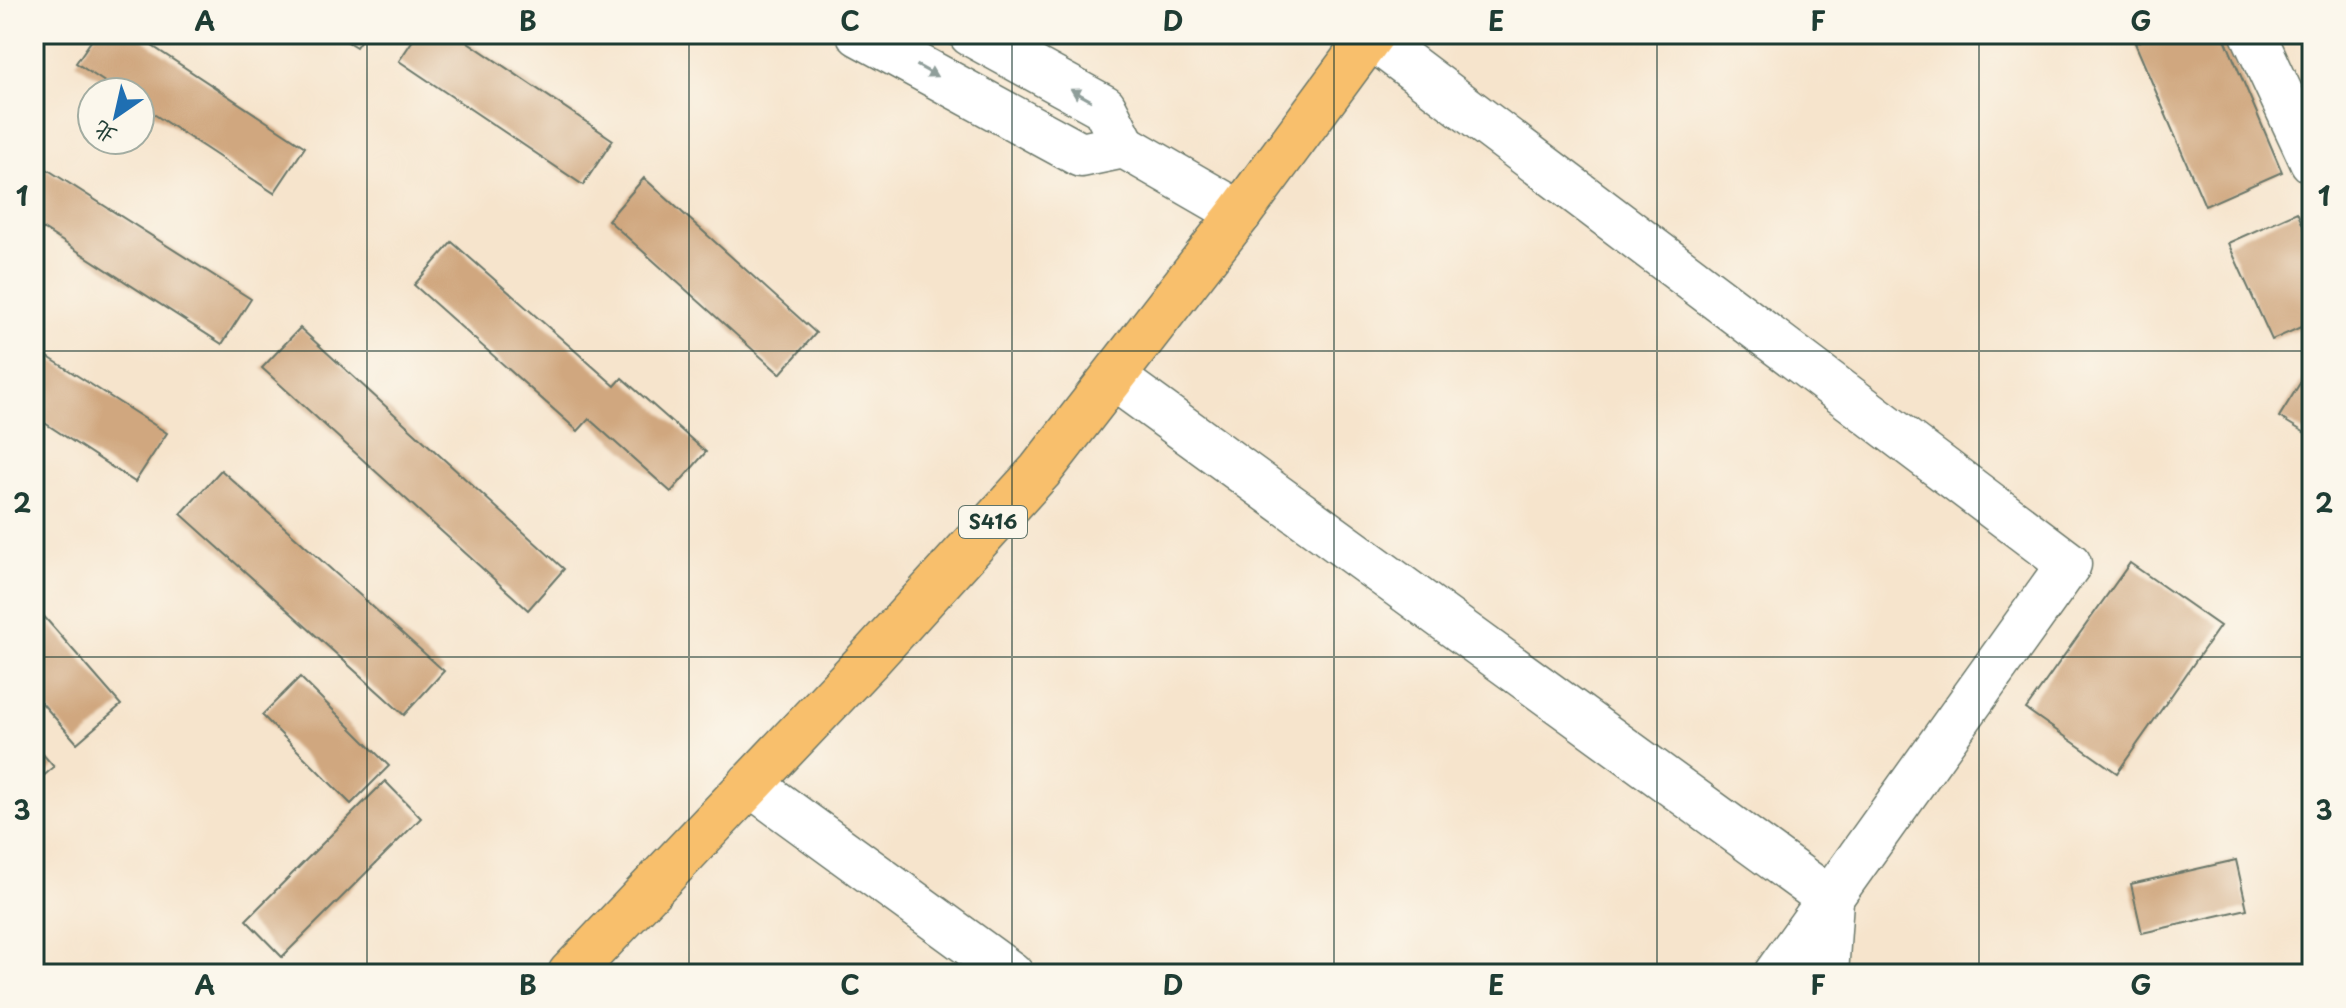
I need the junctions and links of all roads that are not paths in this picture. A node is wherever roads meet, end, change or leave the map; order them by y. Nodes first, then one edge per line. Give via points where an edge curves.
1 (859, 34) edge
2 (971, 34) edge
3 (2253, 34) edge
4 (1371, 35) edge
5 (1124, 146) junction
6 (2312, 161) edge
7 (1240, 213) junction
8 (1114, 378) junction
9 (750, 784) junction
10 (1831, 900) junction
11 (570, 974) edge
12 (1011, 974) edge
13 (1776, 974) edge
14 (1826, 974) edge

1 -> 5 street via 1081,155
5 -> 2 street via 1104,107
3 - 6 street
4 - 7 main road, S416
4 - 10 street via 2069,564
5 - 7 street
7 - 8 main road, S416
8 - 9 main road, S416 via 1040,471
8 - 10 street
9 - 11 main road, S416
9 - 12 street
10 - 13 street
10 - 14 street

